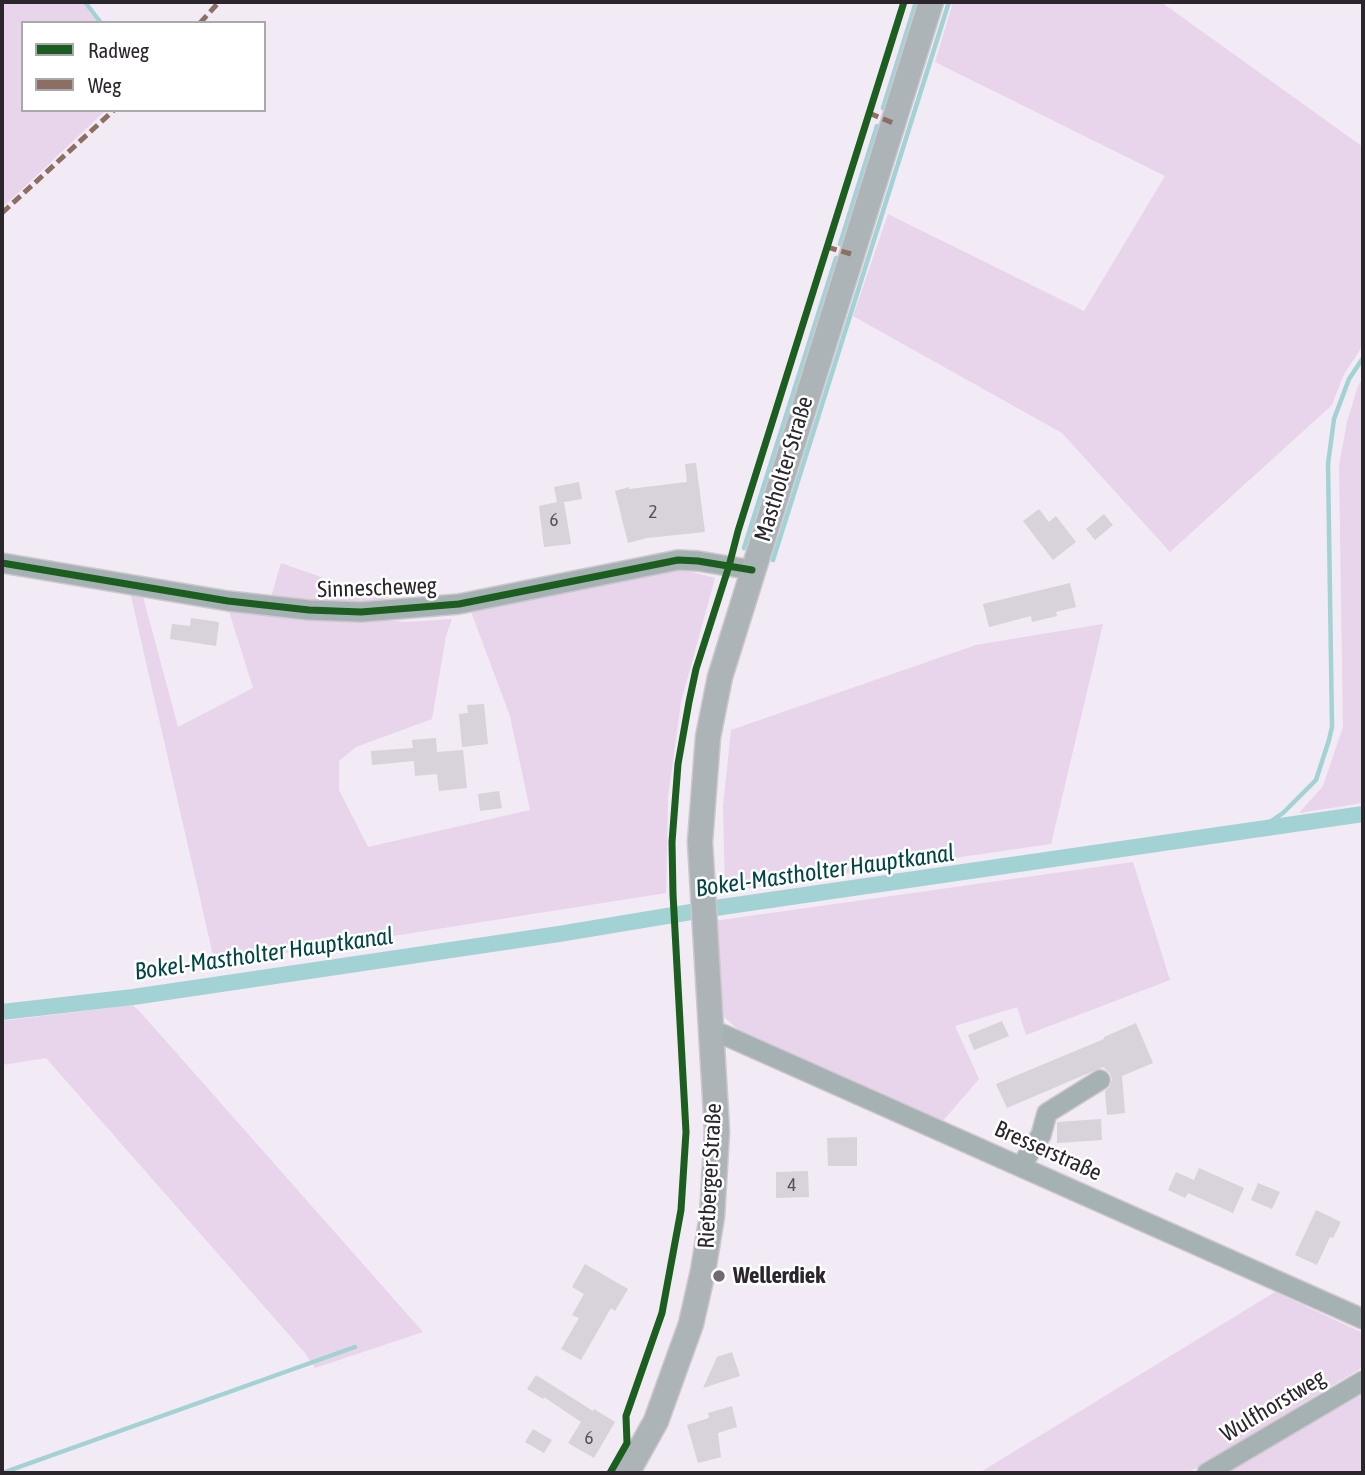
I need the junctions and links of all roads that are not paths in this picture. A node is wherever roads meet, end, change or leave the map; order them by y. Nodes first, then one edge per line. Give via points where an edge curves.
1 (931, 2) edge
2 (2, 563) edge
3 (752, 570) junction
4 (711, 1033) junction
5 (1100, 1080) dead end
6 (1021, 1166) junction
7 (1363, 1319) edge
8 (1363, 1381) edge
9 (627, 1473) edge
10 (1207, 1473) edge

1 - 3 main road, Mastholter Straße
2 - 3 street, Sinnescheweg via 228,600 361,612 459,604 678,560
3 - 4 main road, Mastholter Straße via 720,677 701,803
4 - 6 street, Bresserstraße
4 - 9 main road, Rietberger Straße via 717,1131 703,1271 691,1324 656,1421
5 - 6 street via 1047,1113 1041,1135
6 - 7 street, Bresserstraße
8 - 10 street, Wulfhorstweg

